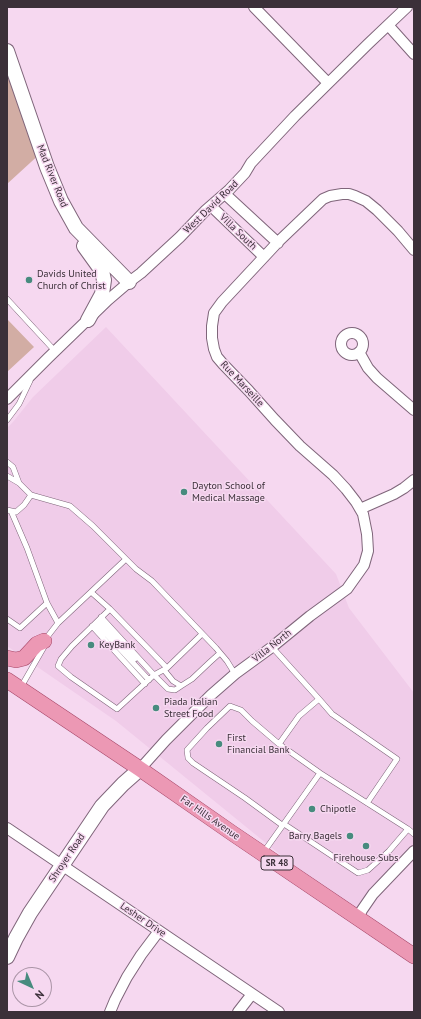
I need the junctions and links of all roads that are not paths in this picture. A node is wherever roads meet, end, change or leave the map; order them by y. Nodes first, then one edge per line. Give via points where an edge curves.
1 (254, 7) edge
2 (407, 7) edge
3 (388, 25) junction
4 (7, 51) edge
5 (414, 54) edge
6 (328, 83) junction
7 (225, 194) junction
8 (211, 206) junction
9 (76, 228) junction
10 (278, 243) junction
11 (414, 250) edge
12 (264, 258) junction
13 (129, 282) junction
14 (7, 299) edge
15 (88, 320) junction
16 (55, 351) junction
17 (359, 352) dead end
18 (34, 372) junction
19 (7, 399) edge
20 (414, 410) edge
21 (7, 420) edge
22 (7, 462) edge
23 (7, 476) edge
24 (414, 480) edge
25 (20, 482) junction
26 (31, 495) junction
27 (360, 509) junction
28 (9, 511) edge
29 (126, 559) junction
30 (91, 592) junction
31 (47, 603) junction
32 (110, 609) junction
33 (7, 619) edge
34 (58, 622) junction
35 (97, 622) junction
36 (202, 634) junction
37 (44, 641) junction
38 (272, 647) junction
39 (220, 653) junction
40 (7, 658) edge
41 (166, 669) junction
42 (235, 674) junction
43 (150, 679) junction
44 (7, 680) edge
45 (181, 686) junction
46 (20, 689) junction
47 (319, 699) junction
48 (279, 744) junction
49 (140, 769) junction
50 (320, 773) junction
51 (367, 803) junction
52 (283, 825) junction
53 (7, 828) edge
54 (408, 829) junction
55 (414, 834) edge
56 (414, 851) edge
57 (262, 854) junction
58 (62, 865) junction
59 (358, 918) junction
60 (159, 931) junction
61 (414, 956) edge
62 (7, 957) edge
63 (252, 994) junction
64 (110, 1012) edge
65 (238, 1012) edge
66 (279, 1012) edge

1 - 6 street
2 - 3 street, West David Road
3 - 5 street
3 - 6 street, West David Road
4 - 9 street, Mad River Road via 47,167
6 - 7 street, West David Road via 251,163
7 - 8 street, West David Road
7 - 10 street, Villa South
8 - 12 street, Villa South
8 - 13 street, West David Road
9 - 13 street, Mad River Road
9 - 15 street via 83,244 102,271 104,280 102,294
10 - 11 street, Rue Marseille via 323,199 342,194 366,201
10 - 12 street, Rue Marseille
12 - 27 street, Rue Marseille via 214,313 212,338 217,357 300,446 333,475
13 - 15 street, West David Road
14 - 16 lane
15 - 16 street, West David Road
16 - 18 street, West David Road
17 - 20 street via 377,378
18 - 19 street, West David Road
18 - 21 lane via 19,404
22 - 25 lane via 13,467
23 - 25 lane
24 - 27 street via 394,494
25 - 26 lane
26 - 28 lane via 16,512
26 - 29 lane via 70,506
27 - 38 street, Villa North via 368,534 368,551 364,565 347,589
28 - 31 lane via 27,548
29 - 30 lane
29 - 36 lane
30 - 32 lane
30 - 34 lane
31 - 33 lane via 20,628
31 - 34 lane
32 - 35 lane
32 - 41 lane
34 - 37 lane
35 - 43 lane
35 - 43 lane
35 - 43 lane via 72,646 58,666 117,709
36 - 39 lane
36 - 41 lane
37 - 40 main road via 37,644 24,658
37 - 46 lane via 44,648
38 - 42 street, Villa North
38 - 47 lane
39 - 42 lane
39 - 45 lane
41 - 43 lane
41 - 45 lane via 173,681
42 - 49 street, Villa North via 166,740
43 - 45 lane via 168,689 175,690
44 - 46 main road, Far Hills Avenue / SR 48
46 - 49 main road, Far Hills Avenue / SR 48
47 - 48 lane via 299,716
47 - 51 lane via 332,714 397,759
48 - 50 lane
48 - 52 lane via 241,710 230,706 187,750 188,758 193,763
49 - 57 main road, Far Hills Avenue / SR 48
49 - 58 street, Shroyer Road via 106,801
50 - 51 lane
50 - 52 lane
51 - 54 lane
52 - 54 lane via 358,874 368,870
52 - 57 lane
53 - 58 street, Lesher Drive
54 - 55 lane
56 - 59 street via 373,894
57 - 59 main road, Far Hills Avenue / SR 48
58 - 60 street, Lesher Drive
58 - 62 street, Shroyer Road via 30,913
59 - 61 main road, Far Hills Avenue / SR 48
60 - 63 street, Lesher Drive
60 - 64 street via 127,977
63 - 65 street
63 - 66 street, Lesher Drive

